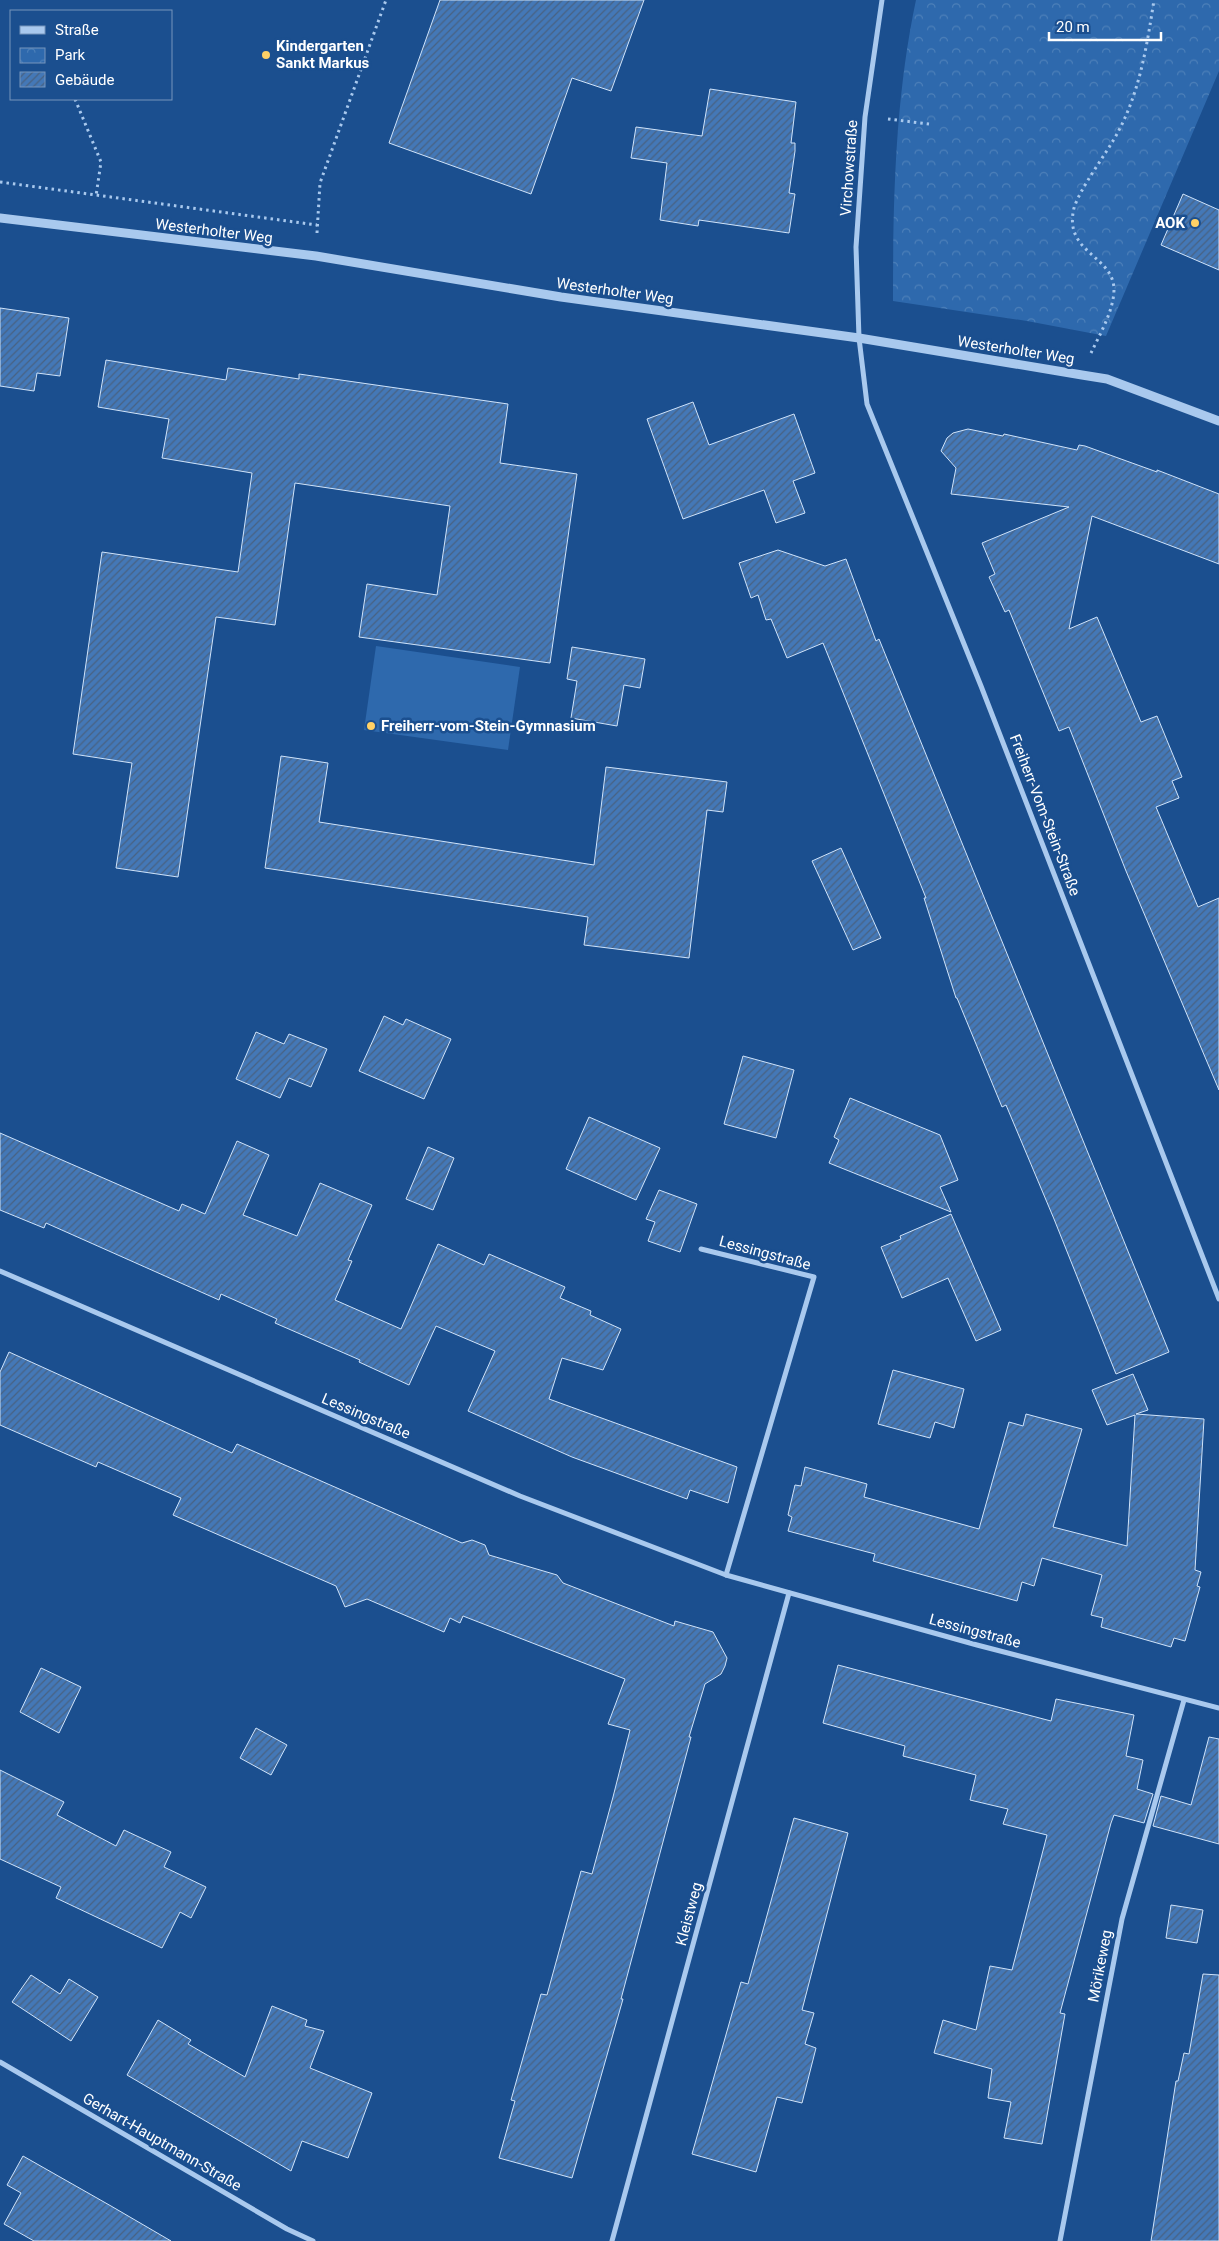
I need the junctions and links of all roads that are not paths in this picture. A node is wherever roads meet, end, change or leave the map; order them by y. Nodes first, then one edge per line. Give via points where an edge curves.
1 (882, 0) edge
2 (0, 218) edge
3 (859, 338) junction
4 (1219, 421) edge
5 (701, 1249) dead end
6 (0, 1271) edge
7 (1219, 1299) edge
8 (726, 1575) junction
9 (789, 1593) junction
10 (1184, 1700) junction
11 (1219, 1708) edge
12 (0, 2062) edge
13 (313, 2241) edge
14 (612, 2241) edge
15 (1060, 2241) edge

1 - 3 street, Virchowstraße via 865,117 856,247
2 - 3 street, Westerholter Weg via 316,256 561,297
3 - 4 street, Westerholter Weg via 1107,379
3 - 7 street, Freiherr-Vom-Stein-Straße via 867,404 988,704
5 - 8 street, Lessingstraße via 814,1276
6 - 8 street, Lessingstraße via 520,1496
8 - 9 street, Lessingstraße
9 - 10 street, Lessingstraße
9 - 14 street, Kleistweg
10 - 11 street, Lessingstraße
10 - 15 street, Mörikeweg via 1122,1919
12 - 13 street, Gerhart-Hauptmann-Straße

